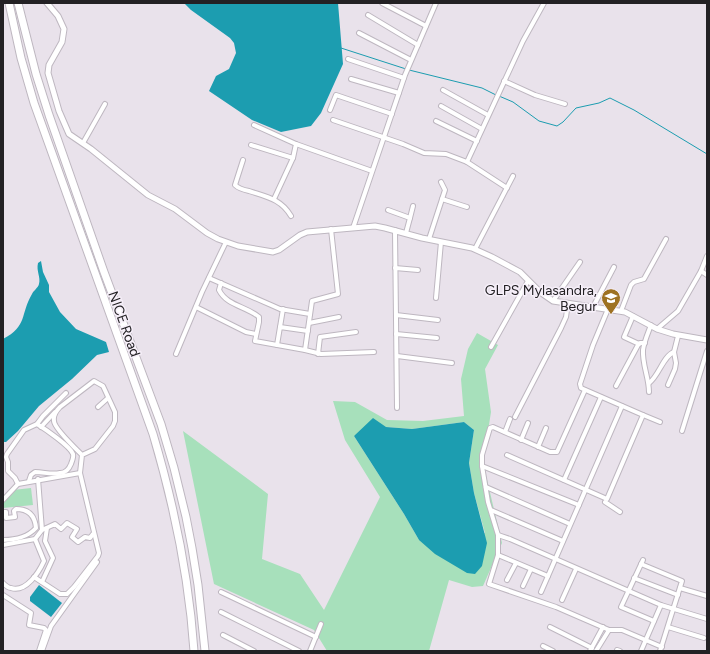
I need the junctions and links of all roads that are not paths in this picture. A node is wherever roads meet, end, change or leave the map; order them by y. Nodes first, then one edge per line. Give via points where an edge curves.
1 (9, 3) edge
2 (18, 3) edge
3 (47, 3) edge
4 (382, 3) edge
5 (436, 3) edge
6 (544, 3) edge
7 (368, 15) dead end
8 (426, 26) junction
9 (359, 33) dead end
10 (418, 45) junction
11 (348, 59) dead end
12 (411, 60) junction
13 (404, 78) junction
14 (351, 80) dead end
15 (504, 81) junction
16 (443, 90) dead end
17 (398, 93) junction
18 (105, 104) dead end
19 (564, 104) dead end
20 (441, 106) dead end
21 (330, 110) dead end
22 (392, 114) junction
23 (488, 115) junction
24 (333, 120) dead end
25 (436, 121) dead end
26 (254, 125) dead end
27 (482, 129) junction
28 (383, 138) junction
29 (477, 141) junction
30 (83, 143) junction
31 (296, 144) junction
32 (251, 145) dead end
33 (293, 158) junction
34 (243, 160) dead end
35 (467, 162) junction
36 (372, 171) junction
37 (513, 176) dead end
38 (441, 182) dead end
39 (507, 188) junction
40 (274, 199) junction
41 (442, 199) junction
42 (413, 206) dead end
43 (467, 207) dead end
44 (388, 210) dead end
45 (291, 216) dead end
46 (410, 218) junction
47 (353, 228) junction
48 (331, 230) junction
49 (395, 230) junction
50 (406, 233) junction
51 (430, 239) junction
52 (666, 239) dead end
53 (226, 242) junction
54 (441, 242) junction
55 (475, 249) junction
56 (707, 256) edge
57 (580, 262) dead end
58 (614, 267) dead end
59 (395, 268) junction
60 (418, 270) dead end
61 (701, 271) junction
62 (707, 275) edge
63 (209, 278) junction
64 (528, 281) junction
65 (221, 283) junction
66 (436, 298) dead end
67 (553, 301) junction
68 (568, 304) junction
69 (196, 307) junction
70 (593, 307) junction
71 (284, 309) junction
72 (608, 309) junction
73 (621, 311) junction
74 (310, 314) junction
75 (396, 314) junction
76 (633, 316) junction
77 (340, 317) dead end
78 (438, 320) dead end
79 (309, 322) junction
80 (651, 325) junction
81 (280, 328) junction
82 (657, 329) junction
83 (308, 331) junction
84 (356, 332) dead end
85 (256, 334) junction
86 (396, 334) junction
87 (678, 336) junction
88 (437, 338) dead end
89 (707, 340) edge
90 (645, 343) junction
91 (639, 344) junction
92 (277, 345) junction
93 (491, 347) dead end
94 (305, 350) junction
95 (707, 351) edge
96 (374, 352) dead end
97 (674, 352) junction
98 (176, 354) dead end
99 (318, 354) junction
100 (397, 356) junction
101 (452, 364) dead end
102 (649, 383) junction
103 (668, 385) dead end
104 (616, 386) dead end
105 (585, 390) junction
106 (649, 392) dead end
107 (66, 393) dead end
108 (601, 397) junction
109 (108, 398) junction
110 (622, 406) junction
111 (98, 407) dead end
112 (397, 408) dead end
113 (56, 412) junction
114 (643, 415) junction
115 (515, 418) dead end
116 (510, 419) dead end
117 (660, 422) dead end
118 (528, 423) dead end
119 (37, 424) junction
120 (41, 427) junction
121 (546, 428) dead end
122 (682, 431) dead end
123 (505, 432) junction
124 (521, 440) junction
125 (538, 447) junction
126 (82, 455) junction
127 (507, 455) dead end
128 (482, 466) junction
129 (80, 473) junction
130 (38, 479) junction
131 (564, 480) junction
132 (30, 481) junction
133 (18, 484) junction
134 (486, 487) junction
135 (586, 489) junction
136 (3, 500) edge
137 (605, 502) dead end
138 (578, 505) junction
139 (491, 510) junction
140 (3, 512) edge
141 (620, 512) dead end
142 (570, 524) junction
143 (47, 528) junction
144 (42, 530) junction
145 (93, 534) junction
146 (498, 535) junction
147 (35, 539) junction
148 (3, 540) edge
149 (563, 541) junction
150 (3, 545) edge
151 (498, 555) junction
152 (555, 560) junction
153 (98, 562) dead end
154 (516, 563) junction
155 (530, 569) junction
156 (576, 569) junction
157 (548, 576) junction
158 (34, 577) junction
159 (634, 578) junction
160 (507, 580) dead end
161 (42, 582) junction
162 (3, 583) edge
163 (523, 586) dead end
164 (680, 588) junction
165 (628, 591) junction
166 (221, 592) dead end
167 (541, 592) dead end
168 (3, 595) edge
169 (678, 595) junction
170 (707, 596) edge
171 (562, 600) dead end
172 (661, 605) junction
173 (673, 609) junction
174 (221, 612) dead end
175 (707, 619) edge
176 (654, 621) junction
177 (321, 624) dead end
178 (603, 626) junction
179 (550, 627) dead end
180 (668, 627) junction
181 (609, 630) junction
182 (223, 634) dead end
183 (316, 636) junction
184 (704, 638) dead end
185 (646, 640) junction
186 (543, 646) dead end
187 (591, 649) edge
188 (661, 649) edge
189 (39, 651) edge
190 (42, 651) edge
191 (194, 651) edge
192 (205, 651) edge
193 (254, 651) edge
194 (299, 651) edge
195 (310, 651) edge
196 (553, 651) edge
197 (596, 651) edge
198 (641, 651) edge

1 - 191 highway, NICE Road via 34,104 163,467 180,541
2 - 192 highway, NICE Road via 49,115 161,424 174,468 192,548
3 - 30 street via 58,16 64,29 62,42 49,65 48,73 69,134
4 - 8 street
5 - 8 street
6 - 15 street
7 - 10 street
8 - 10 street
9 - 12 street
10 - 12 street
11 - 13 street
12 - 13 street
13 - 17 street
14 - 17 street
15 - 19 street via 535,96
15 - 23 street
16 - 23 street
17 - 22 street
18 - 30 street
20 - 27 street
21 - 22 street via 336,94
22 - 28 street
23 - 27 street
24 - 28 street
25 - 29 street
26 - 31 street
27 - 29 street
28 - 35 street via 424,153 446,154
28 - 36 street
29 - 35 street
30 - 53 street via 148,195 175,209 207,233
31 - 33 street
31 - 36 street
32 - 33 street
33 - 40 street
34 - 40 street via 235,185
35 - 39 street
36 - 47 street
37 - 39 street
38 - 41 street via 445,190
39 - 55 street
40 - 45 street via 286,208
41 - 43 street
41 - 51 street
42 - 46 street
44 - 46 street
46 - 50 street
47 - 48 street
47 - 49 street via 374,226
48 - 53 street via 307,232 273,252
48 - 74 street via 338,294 312,301
49 - 50 street
49 - 59 street
50 - 51 street
51 - 54 street
52 - 73 street via 644,279 632,285
53 - 63 street
54 - 55 street
54 - 66 street
55 - 64 street via 507,264
56 - 61 street
57 - 67 street
58 - 70 street
59 - 60 street
59 - 75 street
61 - 62 street
61 - 82 street via 678,311
63 - 65 street
63 - 69 street
64 - 67 street
64 - 93 street
65 - 71 street
65 - 85 street via 219,290 223,297 258,317
67 - 68 street
68 - 70 street
68 - 115 street via 566,318
69 - 85 street via 246,332
69 - 98 street
70 - 72 street
71 - 74 street
71 - 81 street
72 - 73 street
72 - 105 street via 580,384
73 - 76 street
74 - 79 street
75 - 78 street
75 - 86 street
76 - 80 street
76 - 91 street via 624,338
77 - 79 street
79 - 83 street
80 - 82 street
80 - 90 street
81 - 83 street
81 - 92 street
82 - 87 street
83 - 94 street
84 - 99 street via 320,337
85 - 92 street via 255,341
86 - 88 street
86 - 100 street
87 - 89 street
87 - 97 street
90 - 91 street
90 - 102 street via 643,356
91 - 104 street
92 - 94 street
94 - 99 street
95 - 122 street
96 - 99 street
97 - 102 street via 669,355
97 - 103 street via 675,369
100 - 101 street
100 - 112 street
102 - 106 street
105 - 108 street
105 - 125 street via 557,452
107 - 119 street
108 - 110 street
108 - 131 street
109 - 111 street
109 - 113 street via 103,386 94,381
109 - 126 street via 115,412 114,426 95,449
110 - 114 street
110 - 135 street
113 - 120 street
113 - 126 street via 54,424
114 - 117 street
114 - 135 street via 607,499
116 - 123 street
118 - 124 street
119 - 120 street
119 - 133 street via 24,430 6,457 8,471
120 - 132 street via 70,450 73,455 72,462 62,473 35,472 30,475
121 - 125 street
123 - 124 street
123 - 128 street via 490,428 483,450
124 - 125 street
126 - 129 street
127 - 131 street
128 - 134 street
128 - 138 street
129 - 130 street
129 - 145 street
130 - 132 street
130 - 144 street
131 - 135 street
132 - 133 street
133 - 136 street
134 - 139 street
134 - 142 street
135 - 138 street
137 - 141 street
138 - 142 street
139 - 146 street
139 - 149 street
140 - 148 street via 6,512 6,518 15,517 14,511 23,509 34,516 36,528 16,539
142 - 149 street
143 - 144 street
143 - 145 street via 56,524 62,529 69,523 77,529 72,537 78,542
143 - 161 street via 46,545 53,558
144 - 147 street
145 - 161 street via 99,553 97,559 67,594 60,594
146 - 151 street
146 - 152 street
147 - 150 street
147 - 158 street via 44,561
149 - 152 street
151 - 154 street
151 - 178 street via 489,584
152 - 156 street
152 - 157 street
153 - 190 street via 51,626
154 - 155 street
154 - 160 street
155 - 157 street
155 - 163 street
156 - 165 street
156 - 171 street
157 - 167 street
158 - 161 street
158 - 162 street via 23,588 12,589
159 - 164 street via 642,562 682,581
159 - 165 street
159 - 169 street
164 - 169 street
164 - 170 street
165 - 172 street
165 - 176 street via 621,607
166 - 183 street
168 - 189 street via 31,613 29,625 46,630
169 - 173 street
172 - 173 street
172 - 176 street
173 - 175 street
173 - 180 street
174 - 194 street
176 - 185 street
177 - 183 street
178 - 181 street
178 - 187 street
179 - 187 street
180 - 184 street
180 - 188 street
181 - 185 street via 622,630
181 - 197 street
182 - 193 street
183 - 195 street
185 - 188 street
185 - 198 street
186 - 196 street

